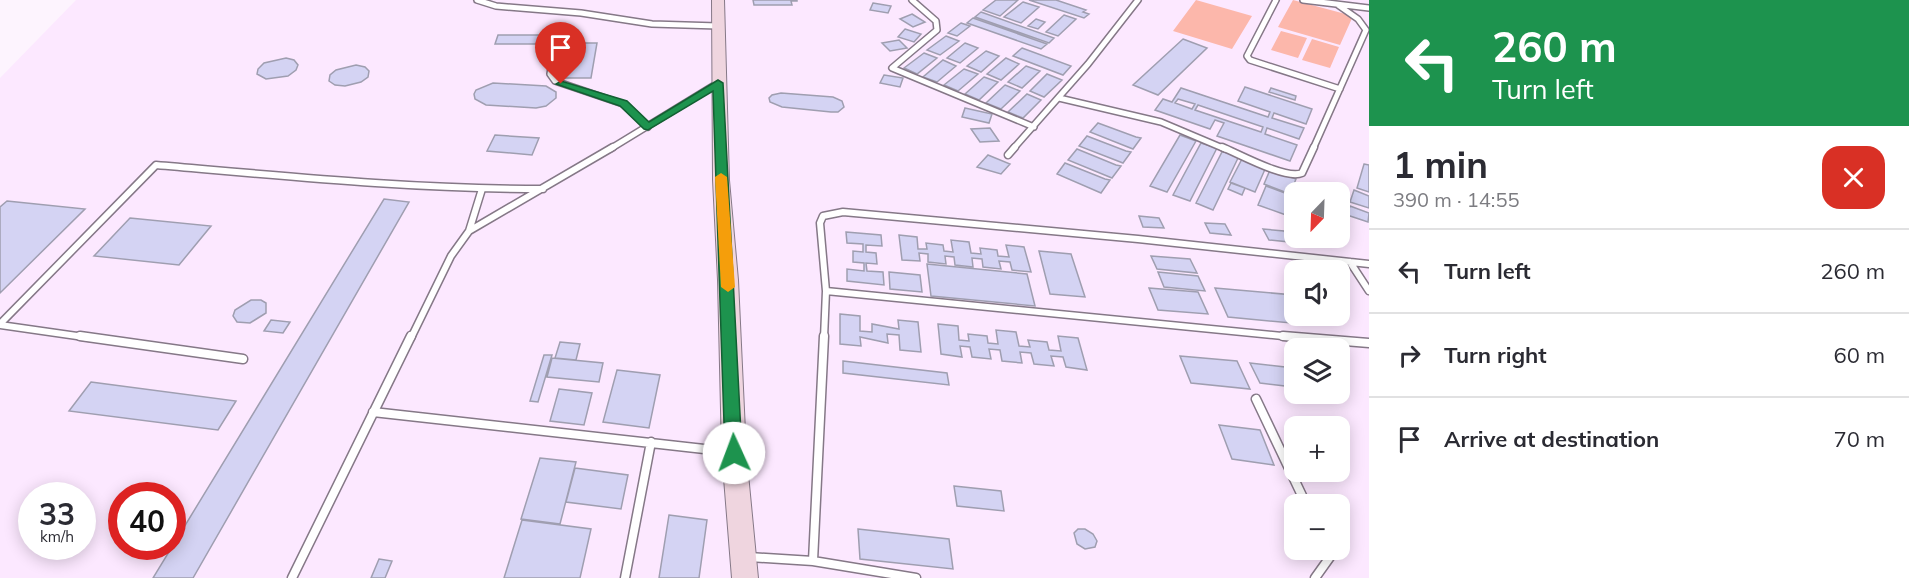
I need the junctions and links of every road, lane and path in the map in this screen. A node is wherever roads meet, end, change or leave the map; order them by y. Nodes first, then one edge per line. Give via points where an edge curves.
1 (477, 0) edge
2 (718, 0) edge
3 (912, 0) edge
4 (1138, 0) edge
5 (1276, 0) edge
6 (1303, 0) edge
7 (1338, 5) junction
8 (1369, 8) edge
9 (718, 26) junction
10 (554, 51) dead end
11 (718, 83) junction
12 (1340, 89) junction
13 (1059, 98) junction
14 (648, 127) junction
15 (1034, 127) junction
16 (1008, 155) dead end
17 (482, 189) junction
18 (543, 189) junction
19 (469, 231) junction
20 (1331, 260) edge
21 (1350, 262) joint
22 (1369, 264) edge
23 (826, 291) junction
24 (1369, 291) edge
25 (0, 325) edge
26 (1369, 343) edge
27 (243, 359) dead end
28 (1256, 399) dead end
29 (373, 412) junction
30 (651, 442) junction
31 (734, 453) junction
32 (1301, 494) edge
33 (743, 556) junction
34 (1328, 560) edge
35 (813, 561) junction
36 (292, 578) edge
37 (625, 578) edge
38 (745, 578) edge
39 (916, 578) edge
40 (1315, 578) edge

1 - 9 lane via 496,6 652,24
2 - 9 street
3 - 15 lane via 936,21 937,30 892,68
4 - 13 lane
5 - 12 lane via 1248,56 1250,60
6 - 7 lane
7 - 8 lane
7 - 12 lane via 1364,24 1366,30
9 - 11 street
10 - 14 lane via 550,74 555,81 623,104
11 - 14 lane
11 - 31 street
12 - 13 lane via 1298,175 1283,173 1161,122
13 - 15 lane
14 - 18 lane
15 - 16 lane
17 - 18 lane
17 - 19 lane
17 - 25 lane via 156,165
18 - 19 lane
19 - 29 lane via 451,256
20 - 23 lane via 843,212 823,216 820,223
21 - 22 lane
21 - 24 lane
23 - 26 lane
23 - 35 lane
25 - 27 lane
28 - 32 lane
29 - 30 lane
29 - 36 lane
30 - 31 lane
30 - 37 lane
31 - 33 street
33 - 35 lane
33 - 38 street
34 - 40 lane
35 - 39 lane

